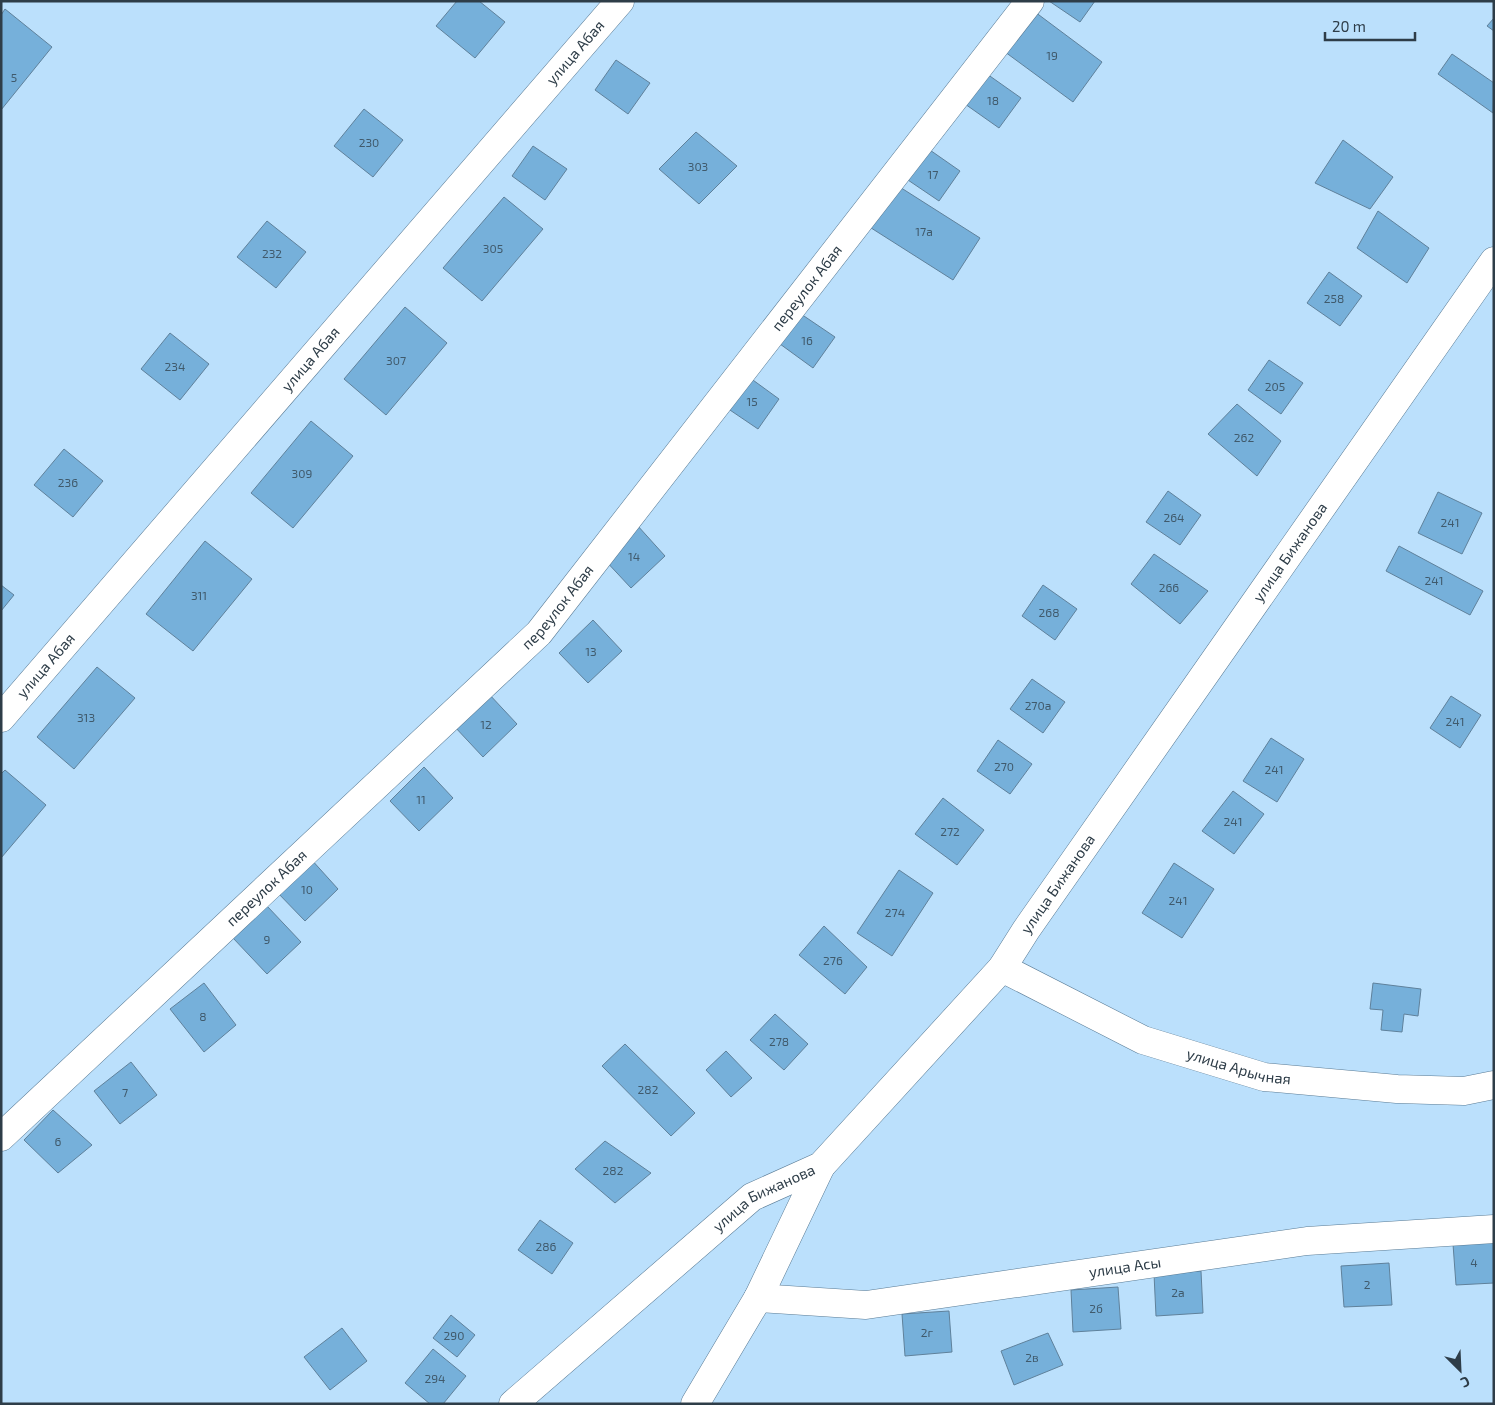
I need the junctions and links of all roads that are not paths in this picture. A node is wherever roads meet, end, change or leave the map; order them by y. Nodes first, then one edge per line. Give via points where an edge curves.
1 (1030, 1) edge
2 (610, 5) edge
3 (1494, 261) edge
4 (1, 718) edge
5 (1002, 968) junction
6 (1494, 1086) edge
7 (1, 1136) edge
8 (822, 1166) junction
9 (1494, 1229) edge
10 (758, 1298) junction
11 (513, 1404) edge
12 (695, 1404) edge

1 - 7 street, переулок Абая via 539,633
2 - 4 street, улица Абая
3 - 5 street, улица Бижанова
5 - 6 street, улица Арычная via 1143,1040 1264,1078 1406,1089 1464,1091
5 - 8 street, улица Бижанова
8 - 10 street
8 - 11 street, улица Бижанова via 752,1197
9 - 10 street, улица Асы via 1307,1241 866,1305
10 - 12 street

